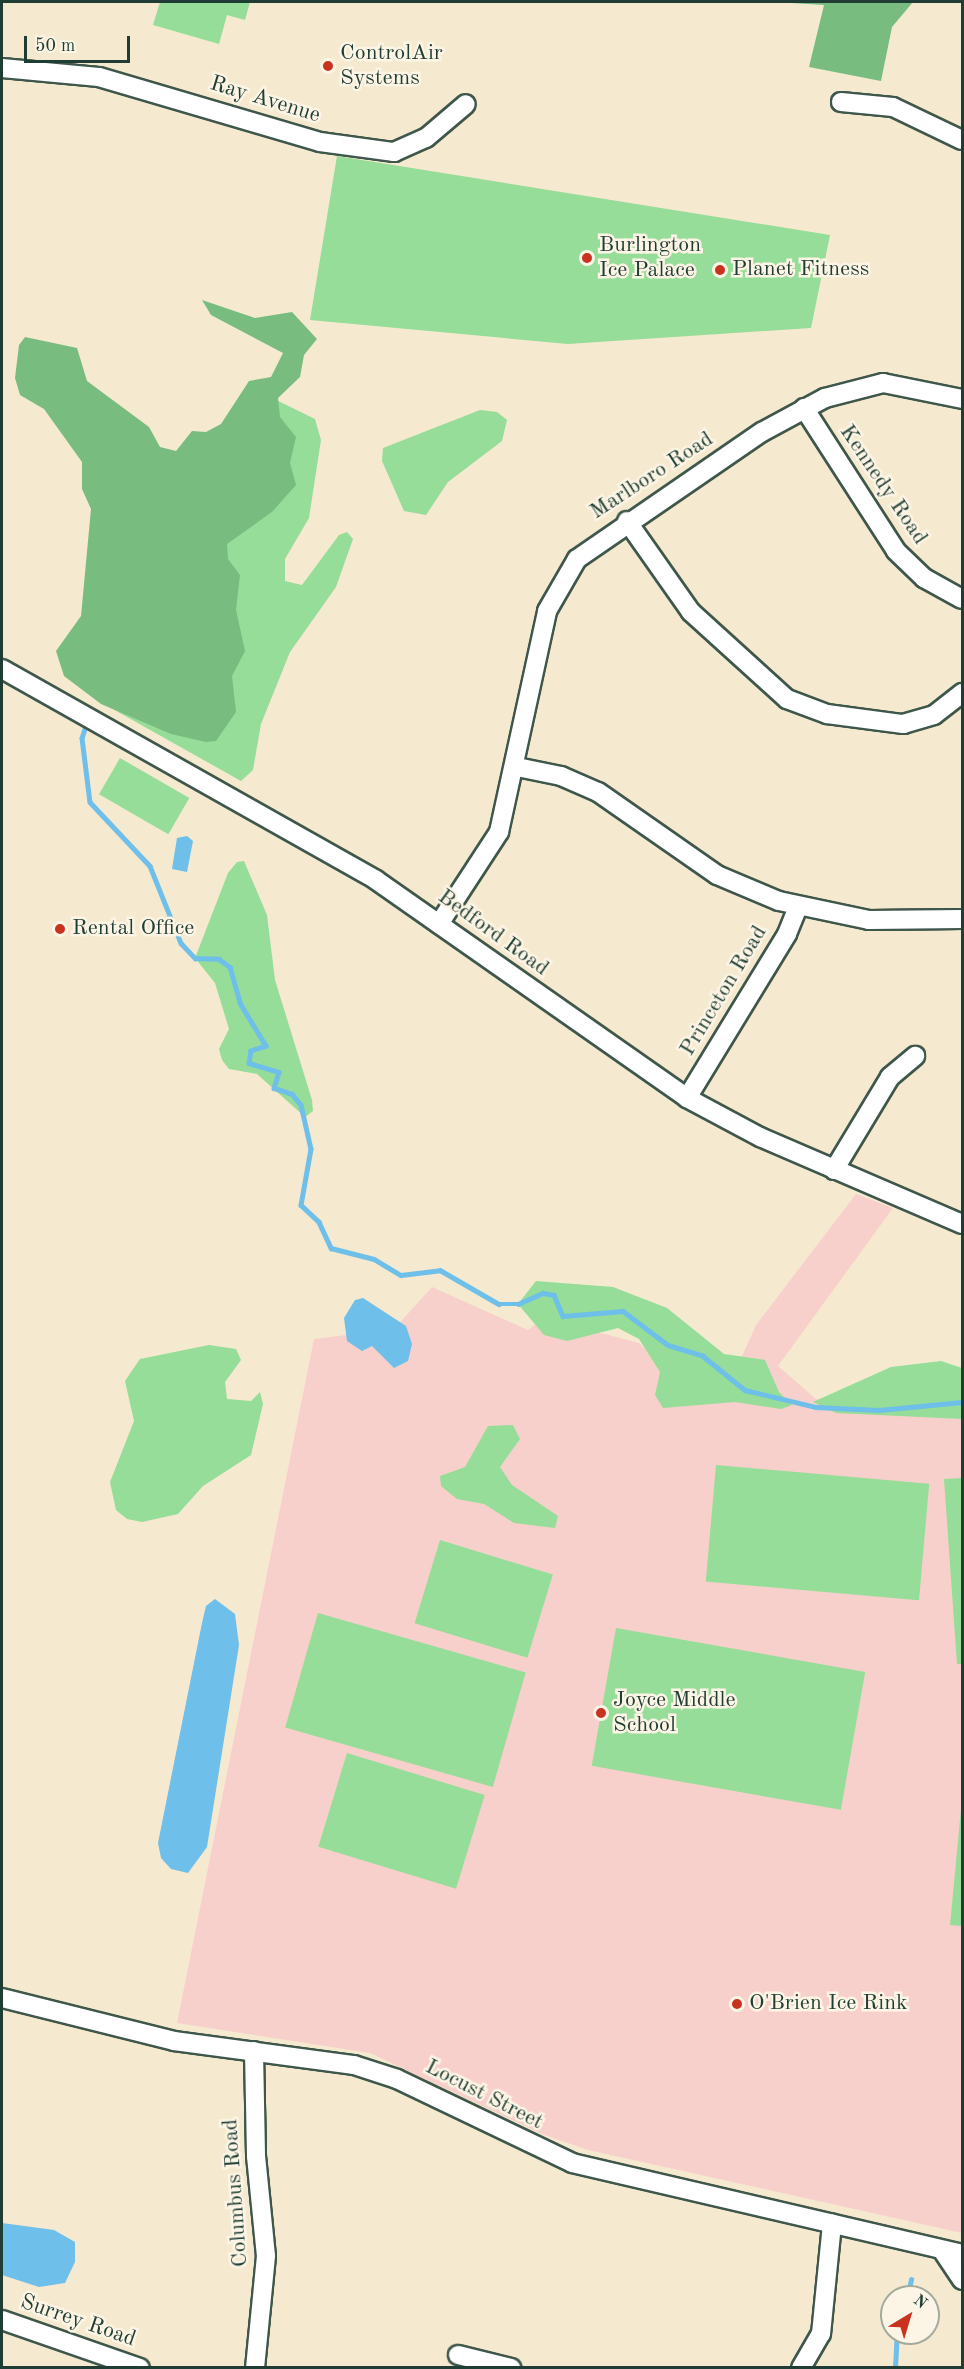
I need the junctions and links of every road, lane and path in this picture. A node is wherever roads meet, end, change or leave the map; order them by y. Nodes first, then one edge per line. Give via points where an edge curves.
1 (2, 68) edge
2 (841, 102) dead end
3 (466, 104) dead end
4 (963, 140) edge
5 (963, 399) edge
6 (804, 408) junction
7 (627, 521) junction
8 (963, 599) edge
9 (2, 669) edge
10 (963, 693) edge
11 (516, 768) junction
12 (798, 907) junction
13 (963, 919) edge
14 (439, 924) junction
15 (915, 1056) dead end
16 (687, 1098) junction
17 (834, 1170) junction
18 (963, 1224) edge
19 (2, 1998) edge
20 (254, 2051) junction
21 (832, 2224) junction
22 (942, 2250) junction
23 (963, 2254) edge
24 (963, 2280) edge
25 (2, 2320) edge
26 (458, 2355) dead end
27 (140, 2367) edge
28 (255, 2367) edge
29 (511, 2367) edge
30 (801, 2367) edge

1 - 3 street, Ray Avenue via 99,77 320,142 394,152 426,138
2 - 4 street via 893,107
5 - 6 street, Marlboro Road via 883,382 852,388
6 - 7 street, Marlboro Road
6 - 8 street, Kennedy Road via 896,551 924,578
7 - 10 street via 691,612 787,699 828,714 903,724 934,715
7 - 11 street, Marlboro Road via 588,548 557,586 539,642
9 - 14 street, Bedford Road via 317,845
11 - 12 street via 585,785 726,880
11 - 14 street, Marlboro Road via 495,842
12 - 13 street via 869,920
12 - 16 street, Princeton Road via 787,934
14 - 16 street, Bedford Road
15 - 17 street via 890,1077
16 - 17 street, Bedford Road
17 - 18 street, Bedford Road
19 - 20 street, Locust Street via 121,2030
20 - 21 street, Locust Street via 375,2071 589,2169
20 - 28 street, Columbus Road via 255,2146 266,2256
21 - 22 street, Locust Street
21 - 30 street via 821,2334
22 - 23 street, Locust Street
22 - 24 street
25 - 27 street, Surrey Road
26 - 29 street

